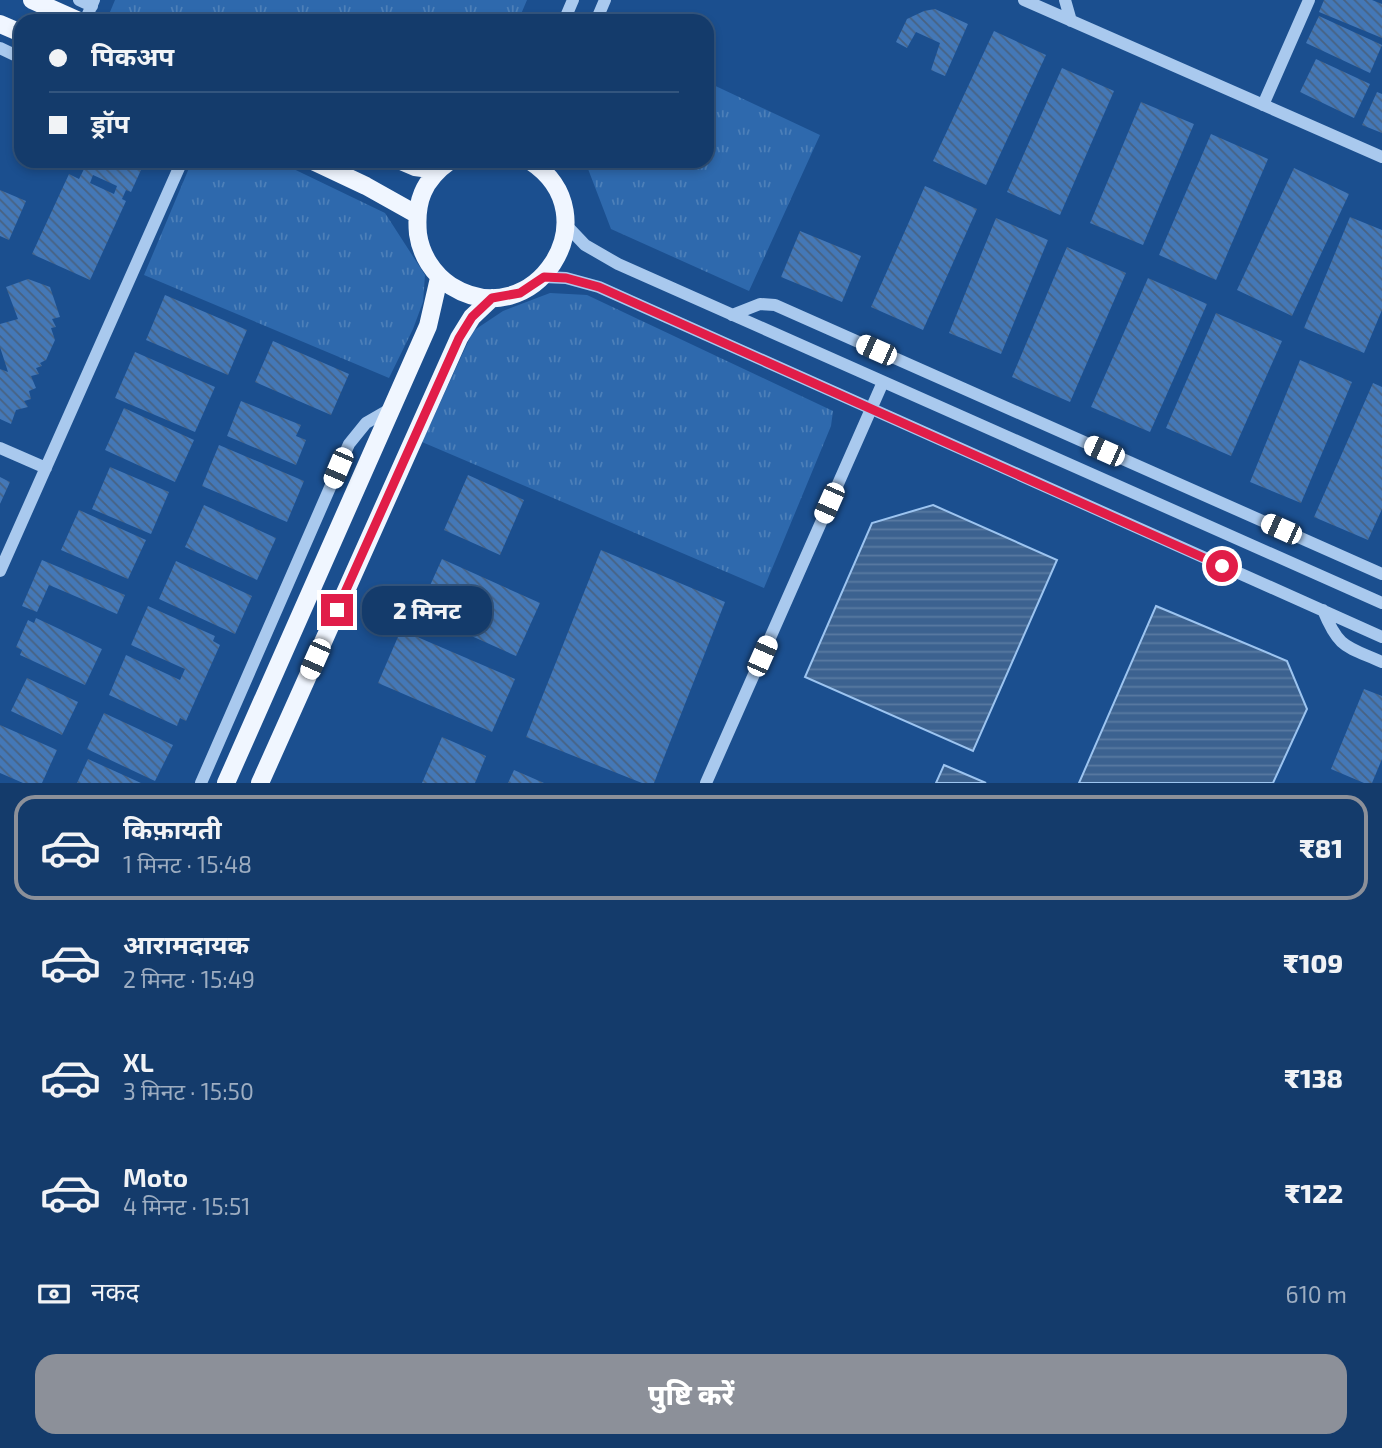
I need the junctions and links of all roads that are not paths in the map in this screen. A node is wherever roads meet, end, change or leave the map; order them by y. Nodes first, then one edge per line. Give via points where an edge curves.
1 (32, 0) edge
2 (79, 0) edge
3 (1024, 0) edge
4 (1065, 0) edge
5 (1309, 0) edge
6 (93, 3) edge
7 (63, 14) edge
8 (1071, 21) junction
9 (1263, 105) junction
10 (1382, 157) edge
11 (179, 168) edge
12 (328, 168) edge
13 (442, 168) edge
14 (542, 168) edge
15 (416, 214) junction
16 (566, 225) junction
17 (544, 277) junction
18 (439, 278) junction
19 (492, 298) junction
20 (732, 315) junction
21 (883, 382) junction
22 (392, 408) junction
23 (870, 409) junction
24 (0, 448) edge
25 (46, 468) junction
26 (0, 571) edge
27 (1382, 574) edge
28 (1382, 603) edge
29 (1323, 610) junction
30 (1382, 637) edge
31 (1382, 662) edge
32 (201, 783) edge
33 (226, 783) edge
34 (260, 783) edge
35 (706, 783) edge

1 - 7 main road
2 - 6 street
3 - 8 street
4 - 8 street
5 - 9 street
8 - 9 street
9 - 10 street
11 - 25 street
12 - 15 main road
13 - 15 main road via 423,190
14 - 16 main road via 564,205
15 - 18 main road via 420,249
16 - 17 main road via 560,253
16 - 20 street via 585,245 618,264
17 - 19 main road via 520,293
17 - 23 street via 599,287
18 - 19 main road via 464,293
18 - 22 main road via 428,326
19 - 34 main road via 459,338
20 - 21 street
20 - 27 street via 760,304 775,305
21 - 23 street
21 - 28 street
22 - 32 street via 366,423 349,444
22 - 33 main road
23 - 29 street
23 - 35 street
24 - 25 street
25 - 26 street
29 - 30 street
29 - 31 street via 1341,643

